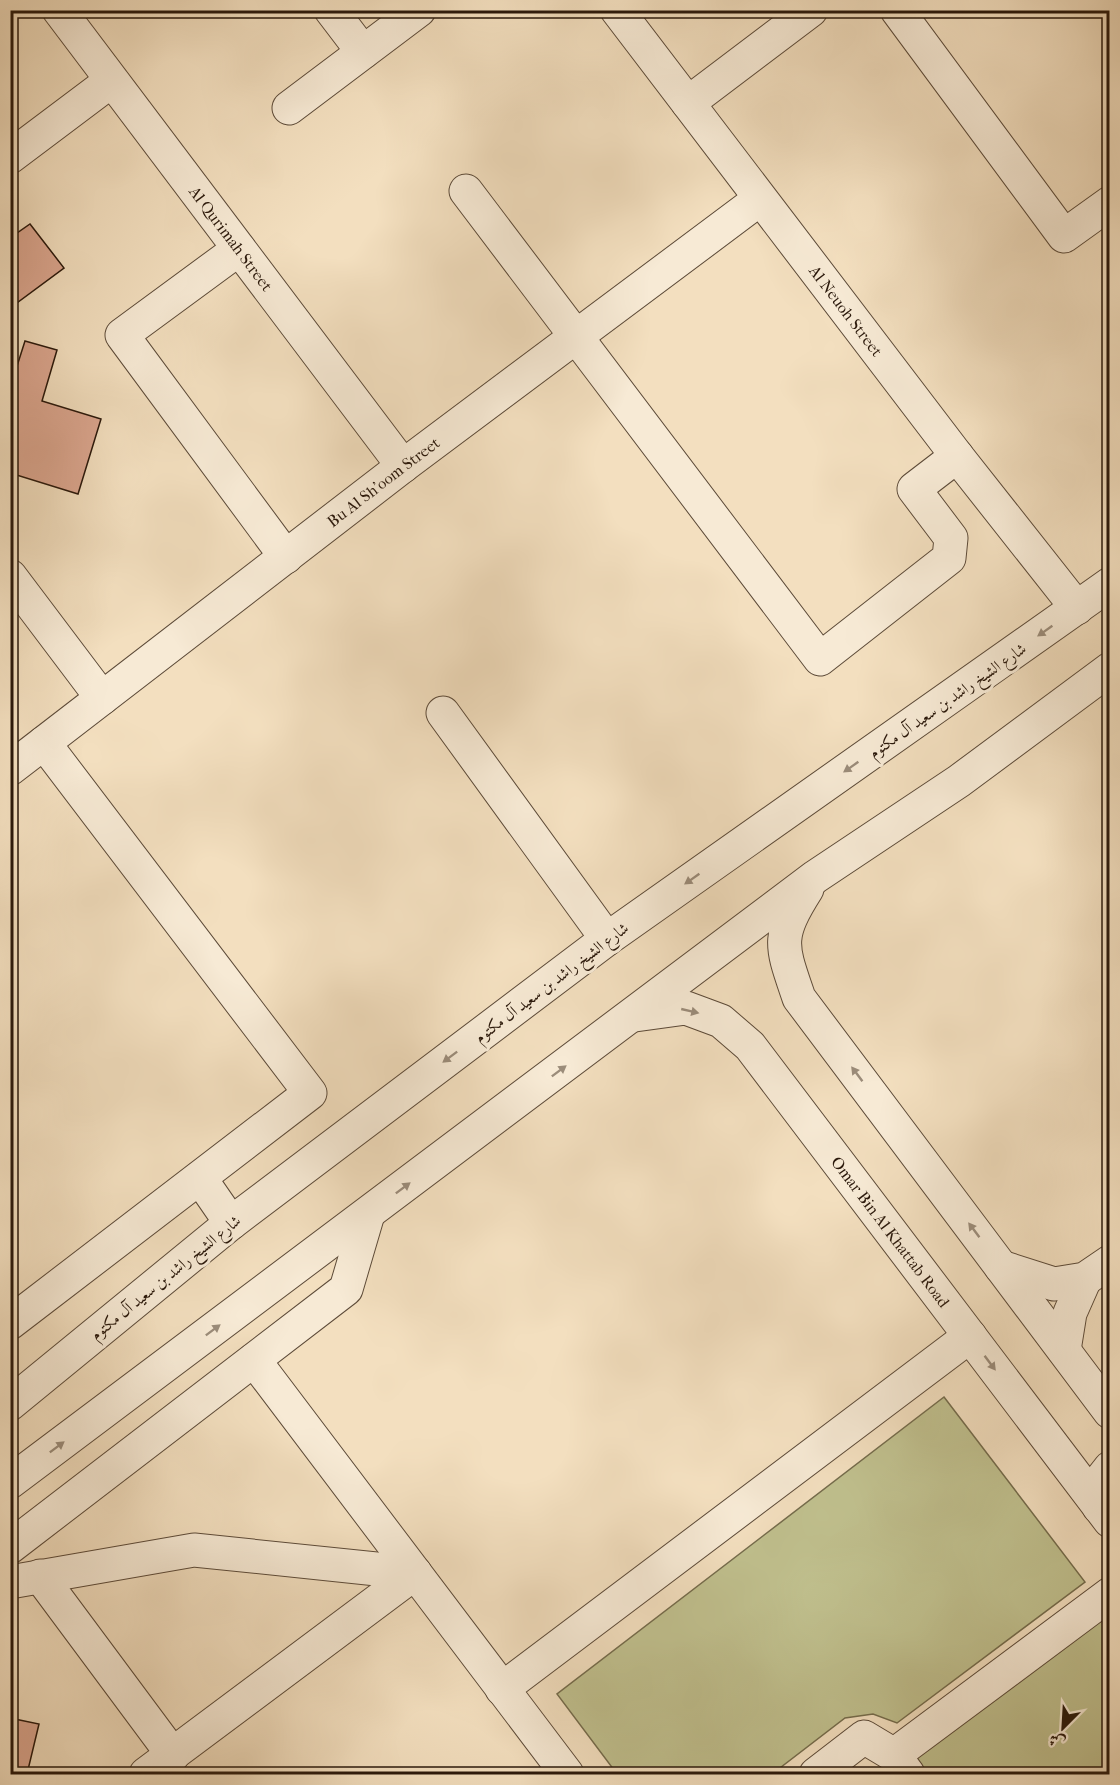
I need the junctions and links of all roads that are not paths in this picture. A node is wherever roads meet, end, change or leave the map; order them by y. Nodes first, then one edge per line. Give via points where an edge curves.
1 (60, 10) edge
2 (331, 10) edge
3 (419, 10) edge
4 (617, 10) edge
5 (811, 10) edge
6 (897, 10) edge
7 (363, 52) junction
8 (111, 81) junction
9 (688, 103) junction
10 (288, 108) dead end
11 (10, 157) edge
12 (466, 191) dead end
13 (760, 199) junction
14 (1110, 202) edge
15 (239, 249) junction
16 (577, 336) junction
17 (957, 456) junction
18 (404, 466) junction
19 (286, 556) junction
20 (10, 576) edge
21 (1110, 584) edge
22 (1077, 608) junction
23 (1110, 647) edge
24 (1110, 669) edge
25 (102, 698) junction
26 (443, 713) dead end
27 (44, 742) junction
28 (10, 769) edge
29 (958, 781) junction
30 (814, 877) junction
31 (607, 939) junction
32 (633, 1015) junction
33 (200, 1178) junction
34 (368, 1214) junction
35 (231, 1223) junction
36 (1001, 1267) junction
37 (1097, 1271) edge
38 (10, 1323) edge
39 (970, 1336) junction
40 (1064, 1350) junction
41 (254, 1360) junction
42 (10, 1404) edge
43 (1110, 1412) edge
44 (1110, 1468) edge
45 (10, 1482) edge
46 (1104, 1514) edge
47 (10, 1547) edge
48 (415, 1573) junction
49 (25, 1579) edge
50 (1110, 1594) edge
51 (502, 1689) junction
52 (172, 1755) junction
53 (901, 1765) edge
54 (146, 1774) edge
55 (567, 1774) edge
56 (816, 1774) edge

1 - 8 street, Al Qurimah Street
2 - 7 street
3 - 7 street
4 - 9 street, Al Neuoh Street
5 - 9 street
6 - 14 street via 1064,236
7 - 10 street
8 - 11 street
8 - 15 street, Al Qurimah Street
9 - 13 street, Al Neuoh Street
12 - 16 street
13 - 16 street, Bu Al Sh'oom Street
13 - 17 street, Al Neuoh Street
15 - 18 street, Al Qurimah Street
15 - 19 street via 122,335
16 - 17 street via 820,659 950,558 951,538 914,489
16 - 18 street, Bu Al Sh'oom Street
17 - 22 street, Al Neuoh Street
18 - 19 street, Bu Al Sh'oom Street
19 - 25 street, Bu Al Sh'oom Street
20 - 25 street
21 - 22 street, شارع الشيخ راشد بن سعيد آل مكتوم
22 -> 31 street, شارع الشيخ راشد بن سعيد آل مكتوم
23 - 29 street
24 - 29 street
25 - 27 street, Bu Al Sh'oom Street
26 - 31 street
27 - 28 street, Bu Al Sh'oom Street
27 - 33 street via 310,1093
29 - 30 street
30 - 32 street
36 -> 30 street via 799,998 786,960 784,932
31 -> 35 street, شارع الشيخ راشد بن سعيد آل مكتوم
34 -> 32 street
32 -> 39 street, Omar Bin Al Khattab Road via 686,1008 721,1021 750,1046
33 - 35 street
33 - 38 street
34 - 41 street via 346,1289
45 -> 34 street
35 - 42 street, شارع الشيخ راشد بن سعيد آل مكتوم
36 - 37 street via 1054,1284
36 - 40 street
37 - 40 street via 1070,1313
39 -> 46 street, Omar Bin Al Khattab Road
39 - 51 street
40 - 43 street
41 - 47 street
41 - 48 street
44 - 46 street via 1099,1482
48 - 49 street via 194,1550
48 - 51 street
48 - 52 street
49 - 52 street
50 - 53 street
51 - 55 street
52 - 54 street
53 - 56 street via 864,1737

